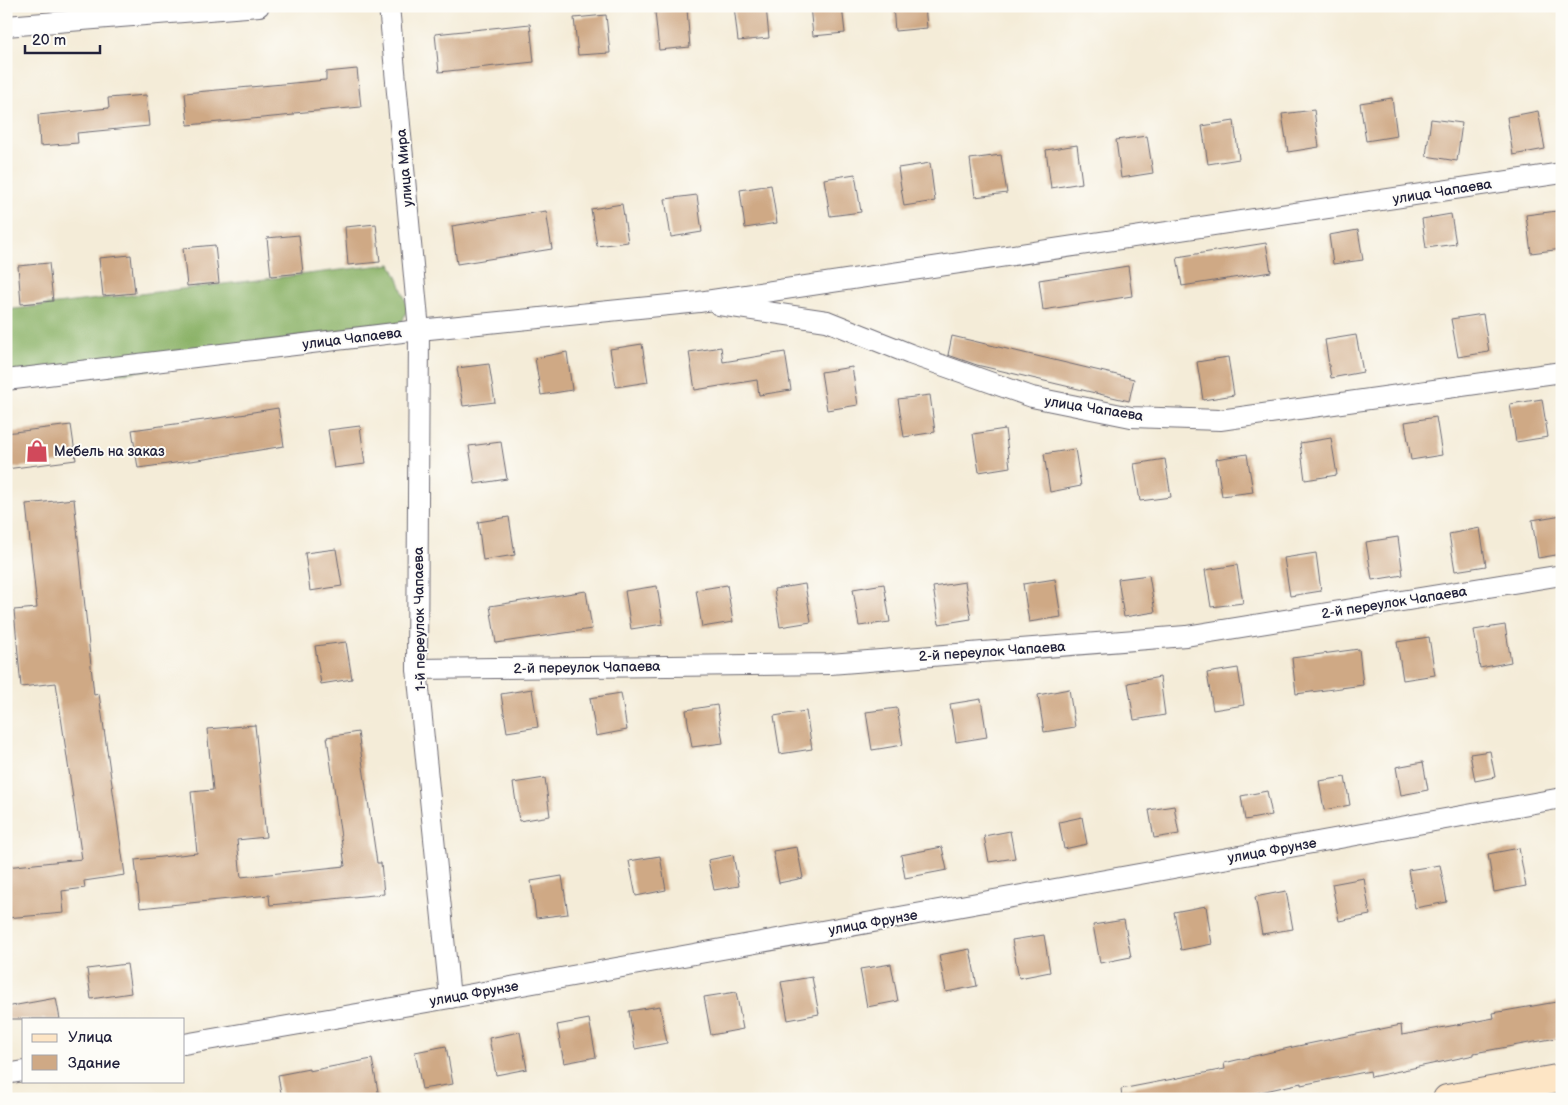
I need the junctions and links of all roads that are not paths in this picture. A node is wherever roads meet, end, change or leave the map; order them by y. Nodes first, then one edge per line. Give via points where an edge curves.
1 (260, 6) edge
2 (389, 6) edge
3 (6, 26) edge
4 (1562, 173) edge
5 (698, 302) junction
6 (419, 330) junction
7 (1562, 372) edge
8 (6, 380) edge
9 (1562, 575) edge
10 (417, 669) junction
11 (1562, 798) edge
12 (450, 998) junction
13 (185, 1044) edge
14 (22, 1071) edge
15 (6, 1074) edge
16 (1562, 1078) edge
17 (1447, 1099) edge

1 - 3 street
2 - 6 street, улица Мира
4 - 5 street, улица Чапаева
5 - 6 street, улица Чапаева
5 - 7 street, улица Чапаева via 827,321 1032,397 1131,416 1220,420
6 - 8 street, улица Чапаева
6 - 10 street, 1-й переулок Чапаева
9 - 10 street, 2-й переулок Чапаева via 1186,636 830,664
10 - 12 street, 1-й переулок Чапаева
11 - 12 street, улица Фрунзе
12 - 13 street, улица Фрунзе
14 - 15 street
16 - 17 main road

